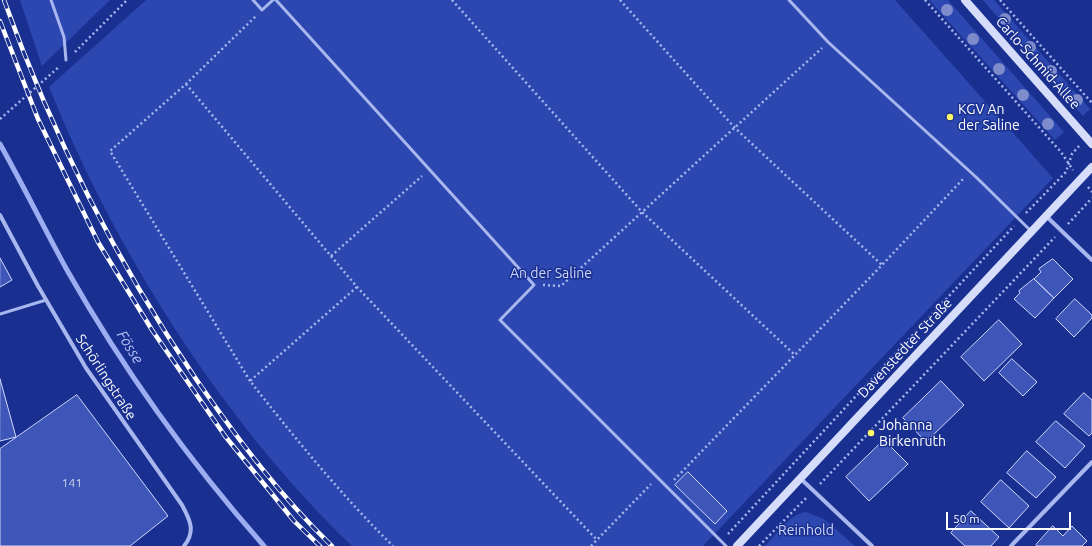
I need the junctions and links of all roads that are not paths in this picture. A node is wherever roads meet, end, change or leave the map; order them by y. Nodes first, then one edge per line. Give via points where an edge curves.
1 (51, 0) edge
2 (253, 0) edge
3 (275, 0) edge
4 (789, 0) edge
5 (965, 0) edge
6 (66, 60) dead end
7 (1092, 144) edge
8 (1092, 167) edge
9 (0, 215) edge
10 (1046, 216) junction
11 (1031, 231) junction
12 (1092, 260) edge
13 (46, 300) junction
14 (0, 314) edge
15 (1092, 462) edge
16 (801, 479) junction
17 (184, 546) edge
18 (726, 546) edge
19 (737, 546) edge
20 (872, 546) edge
21 (1011, 546) edge

1 - 6 lane via 64,37
2 - 3 lane via 262,10
3 - 18 lane via 534,285 500,320
4 - 11 lane via 828,42 970,171
5 - 7 street, Carlo-Schmid-Allee
8 - 10 street, Davenstedter Straße
9 - 13 street, Schörlingstraße
10 - 11 street, Davenstedter Straße
10 - 12 street
11 - 16 street, Davenstedter Straße
13 - 14 lane
13 - 17 street, Schörlingstraße via 86,368 182,505 191,522 189,539
15 - 21 street
16 - 19 street, Davenstedter Straße
16 - 20 street

